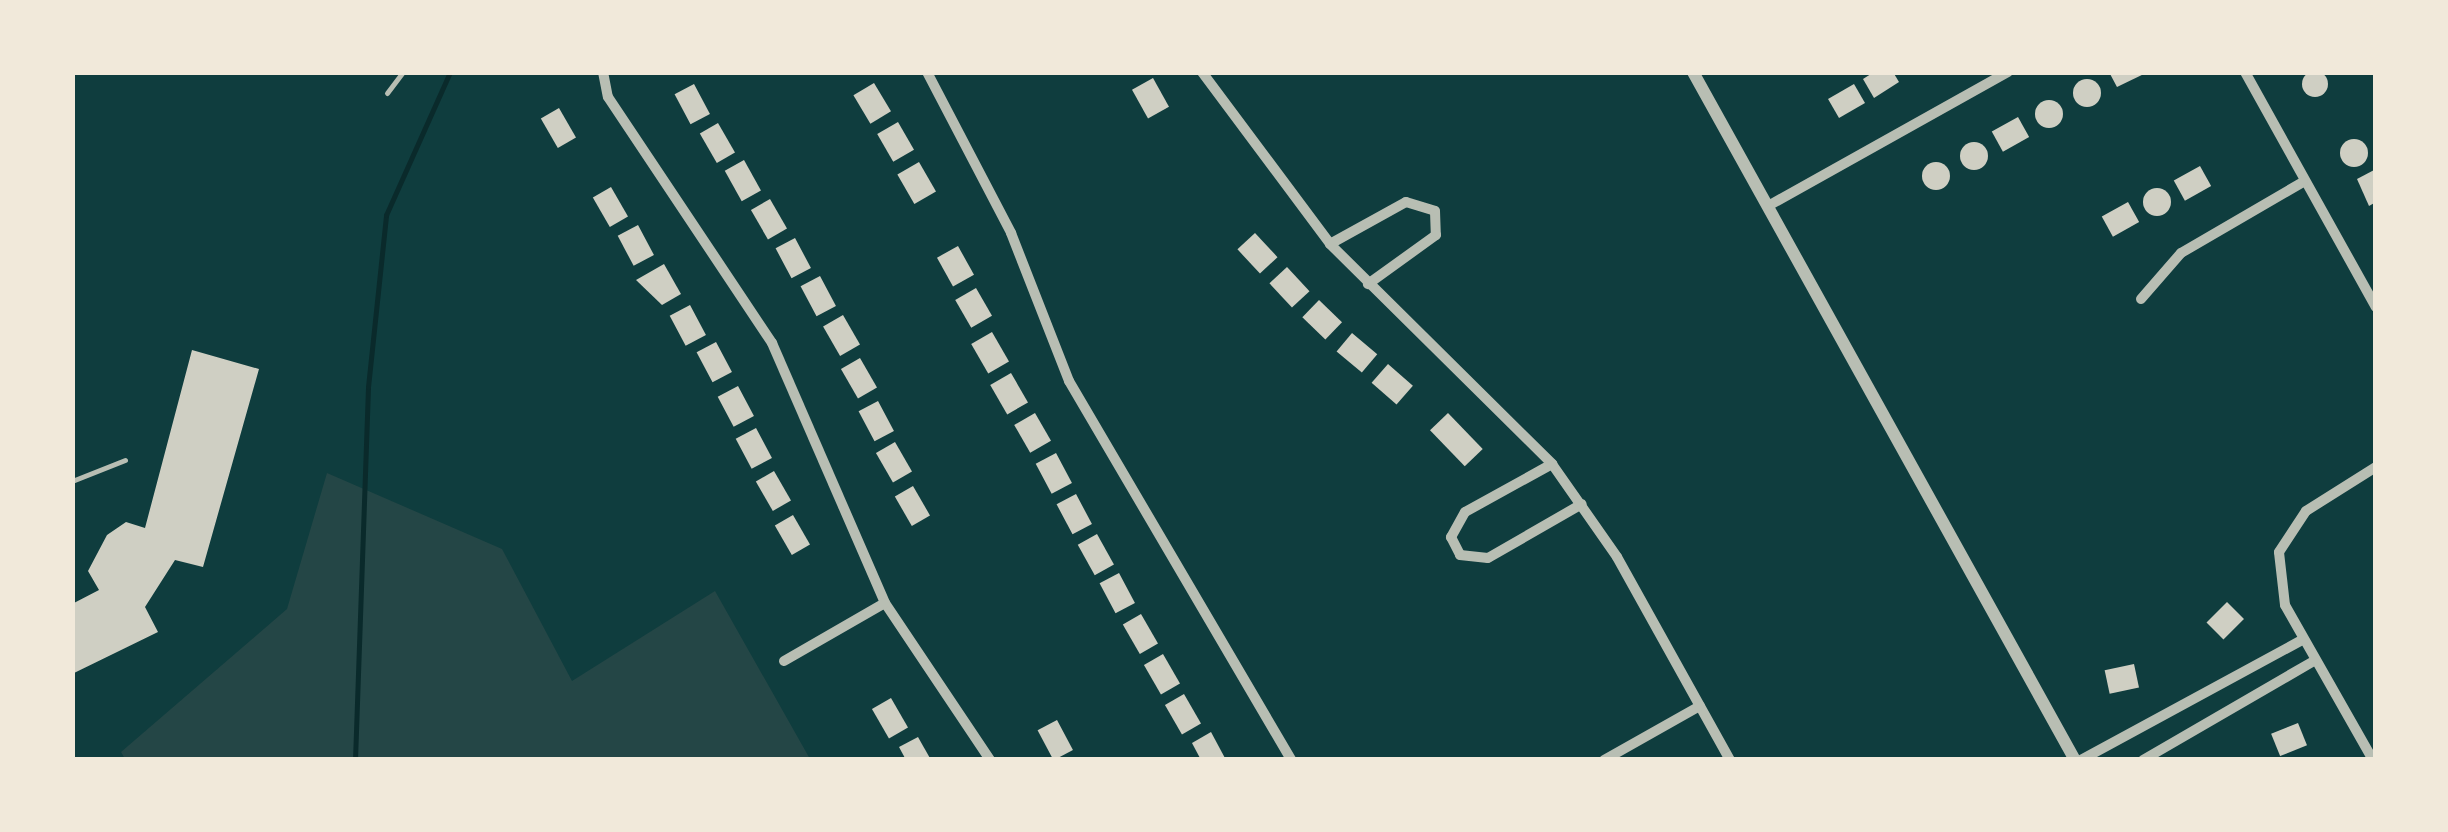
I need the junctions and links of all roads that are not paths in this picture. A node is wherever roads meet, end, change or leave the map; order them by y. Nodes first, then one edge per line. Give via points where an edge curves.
1 (403, 72) edge
2 (604, 72) edge
3 (927, 72) edge
4 (1202, 72) edge
5 (1694, 72) edge
6 (2008, 72) edge
7 (2245, 72) edge
8 (387, 93) dead end
9 (2303, 182) junction
10 (1768, 206) junction
11 (1330, 244) junction
12 (1368, 284) junction
13 (2140, 299) dead end
14 (2376, 307) edge
15 (125, 460) dead end
16 (1552, 464) junction
17 (2376, 468) edge
18 (72, 481) edge
19 (1582, 504) junction
20 (886, 604) junction
21 (2302, 640) junction
22 (784, 661) dead end
23 (2312, 662) junction
24 (1700, 706) junction
25 (990, 760) edge
26 (1291, 760) edge
27 (1604, 760) edge
28 (1730, 760) edge
29 (2078, 760) edge
30 (2142, 760) edge
31 (2373, 760) edge

1 - 8 lane
2 - 20 street via 608,97 772,343
3 - 26 street via 1012,233 1069,381
4 - 11 street
5 - 10 street
6 - 10 street
7 - 9 street
9 - 13 street via 2181,253
9 - 14 street
10 - 29 street
11 - 12 street
11 - 12 street via 1406,202 1434,211 1436,236
12 - 16 street
15 - 18 lane
16 - 19 street
16 - 19 street via 1464,512 1450,536 1460,555 1488,558
17 - 21 street via 2306,511 2279,552 2285,605
19 - 24 street
20 - 22 street
20 - 25 street
21 - 23 street
21 - 29 street
23 - 30 street
23 - 31 street
24 - 27 street
24 - 28 street

